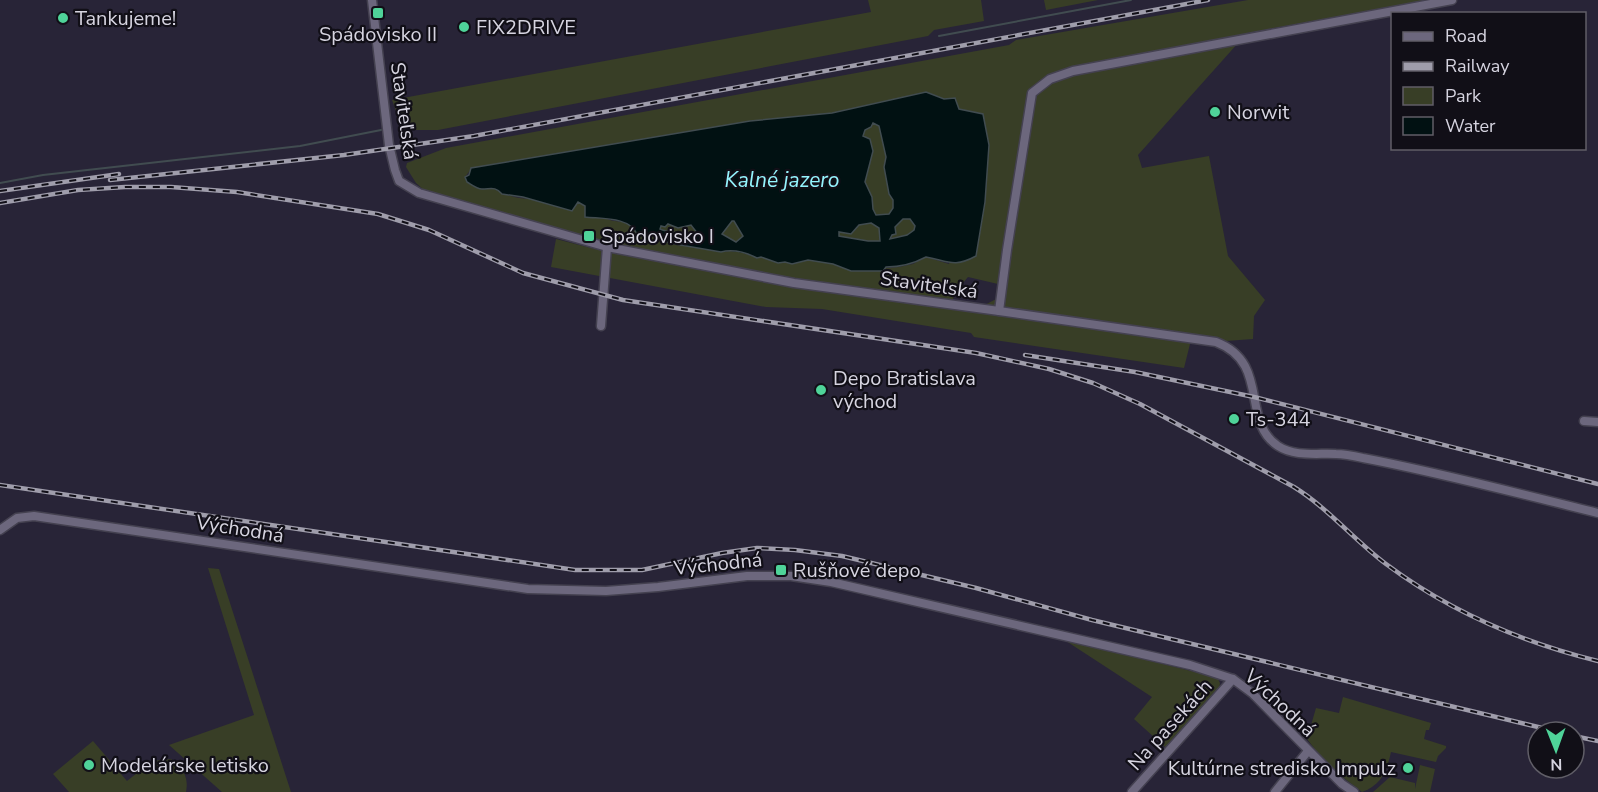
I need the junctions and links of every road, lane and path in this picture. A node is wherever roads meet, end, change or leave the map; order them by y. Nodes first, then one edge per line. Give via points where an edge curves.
1 (372, 0) edge
2 (1452, 0) edge
3 (607, 248) junction
4 (999, 311) junction
5 (602, 326) dead end
6 (1584, 421) dead end
7 (1598, 422) edge
8 (1598, 513) edge
9 (0, 530) edge
10 (1233, 679) junction
11 (1308, 751) junction
12 (1132, 792) edge
13 (1275, 792) edge
14 (1354, 792) edge

1 - 3 street, Staviteľská via 389,145 399,181 418,193
2 - 4 street, Staviteľská via 1073,71 1050,79 1032,93
3 - 4 street, Staviteľská via 794,283
3 - 5 street
4 - 8 street via 1228,346 1244,363 1263,430 1278,446 1463,479
6 - 7 street
9 - 10 street, Východná via 17,518 34,516 528,589 629,590 747,576 807,578 1190,664
10 - 11 street, Východná
10 - 12 street, Na pasekách
11 - 13 street
11 - 14 street, Východná

